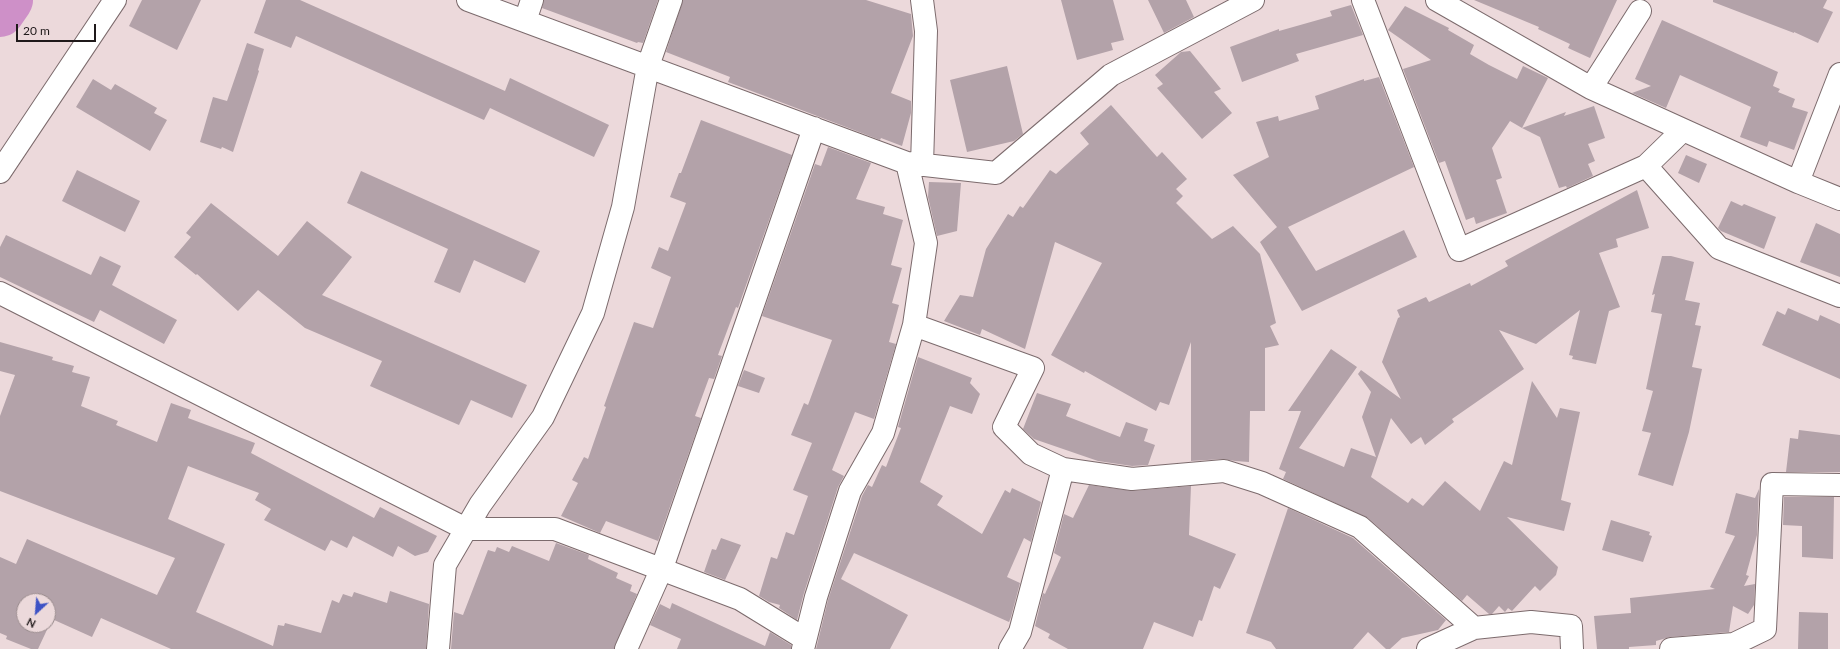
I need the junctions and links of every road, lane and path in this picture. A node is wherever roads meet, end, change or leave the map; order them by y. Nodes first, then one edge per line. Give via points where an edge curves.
1 (115, 0) edge
2 (468, 0) edge
3 (532, 0) edge
4 (671, 0) edge
5 (922, 0) edge
6 (1254, 0) edge
7 (1363, 0) edge
8 (1437, 0) edge
9 (1640, 11) dead end
10 (525, 20) junction
11 (648, 66) junction
12 (1840, 74) edge
13 (1591, 88) junction
14 (814, 128) junction
15 (1683, 130) junction
16 (914, 164) junction
17 (1646, 166) junction
18 (0, 172) edge
19 (1798, 182) junction
20 (1840, 199) edge
21 (0, 293) edge
22 (1840, 296) edge
23 (914, 325) junction
24 (1063, 469) junction
25 (1840, 485) edge
26 (466, 529) junction
27 (662, 568) junction
28 (1474, 628) junction
29 (804, 644) edge
30 (438, 649) edge
31 (626, 649) edge
32 (1010, 649) edge
33 (1428, 649) edge
34 (1572, 649) edge
35 (1671, 649) edge

1 - 18 street
2 - 10 street
3 - 10 street
4 - 11 street
5 - 16 street via 926,31
6 - 16 street via 1111,75 996,173
7 - 17 street via 1459,250
8 - 13 street
9 - 13 street
10 - 11 street
11 - 14 street
11 - 26 street via 623,207 593,313 543,417 480,505
12 - 19 street
13 - 15 street
14 - 16 street
14 - 27 street
15 - 17 street
15 - 19 street
16 - 23 street via 926,243
17 - 22 street via 1719,248
19 - 20 street
21 - 26 street
23 - 24 street via 1033,368 1004,427 1031,454
23 - 29 street via 883,434 850,491 816,597
24 - 28 street via 1132,479 1224,471 1262,483 1360,527
24 - 32 street via 1020,632
25 - 35 street via 1772,484 1765,629 1734,644
26 - 27 street via 555,529
26 - 30 street via 446,565
27 - 29 street via 740,599
27 - 31 street
28 - 33 street
28 - 34 street via 1532,622 1571,626

